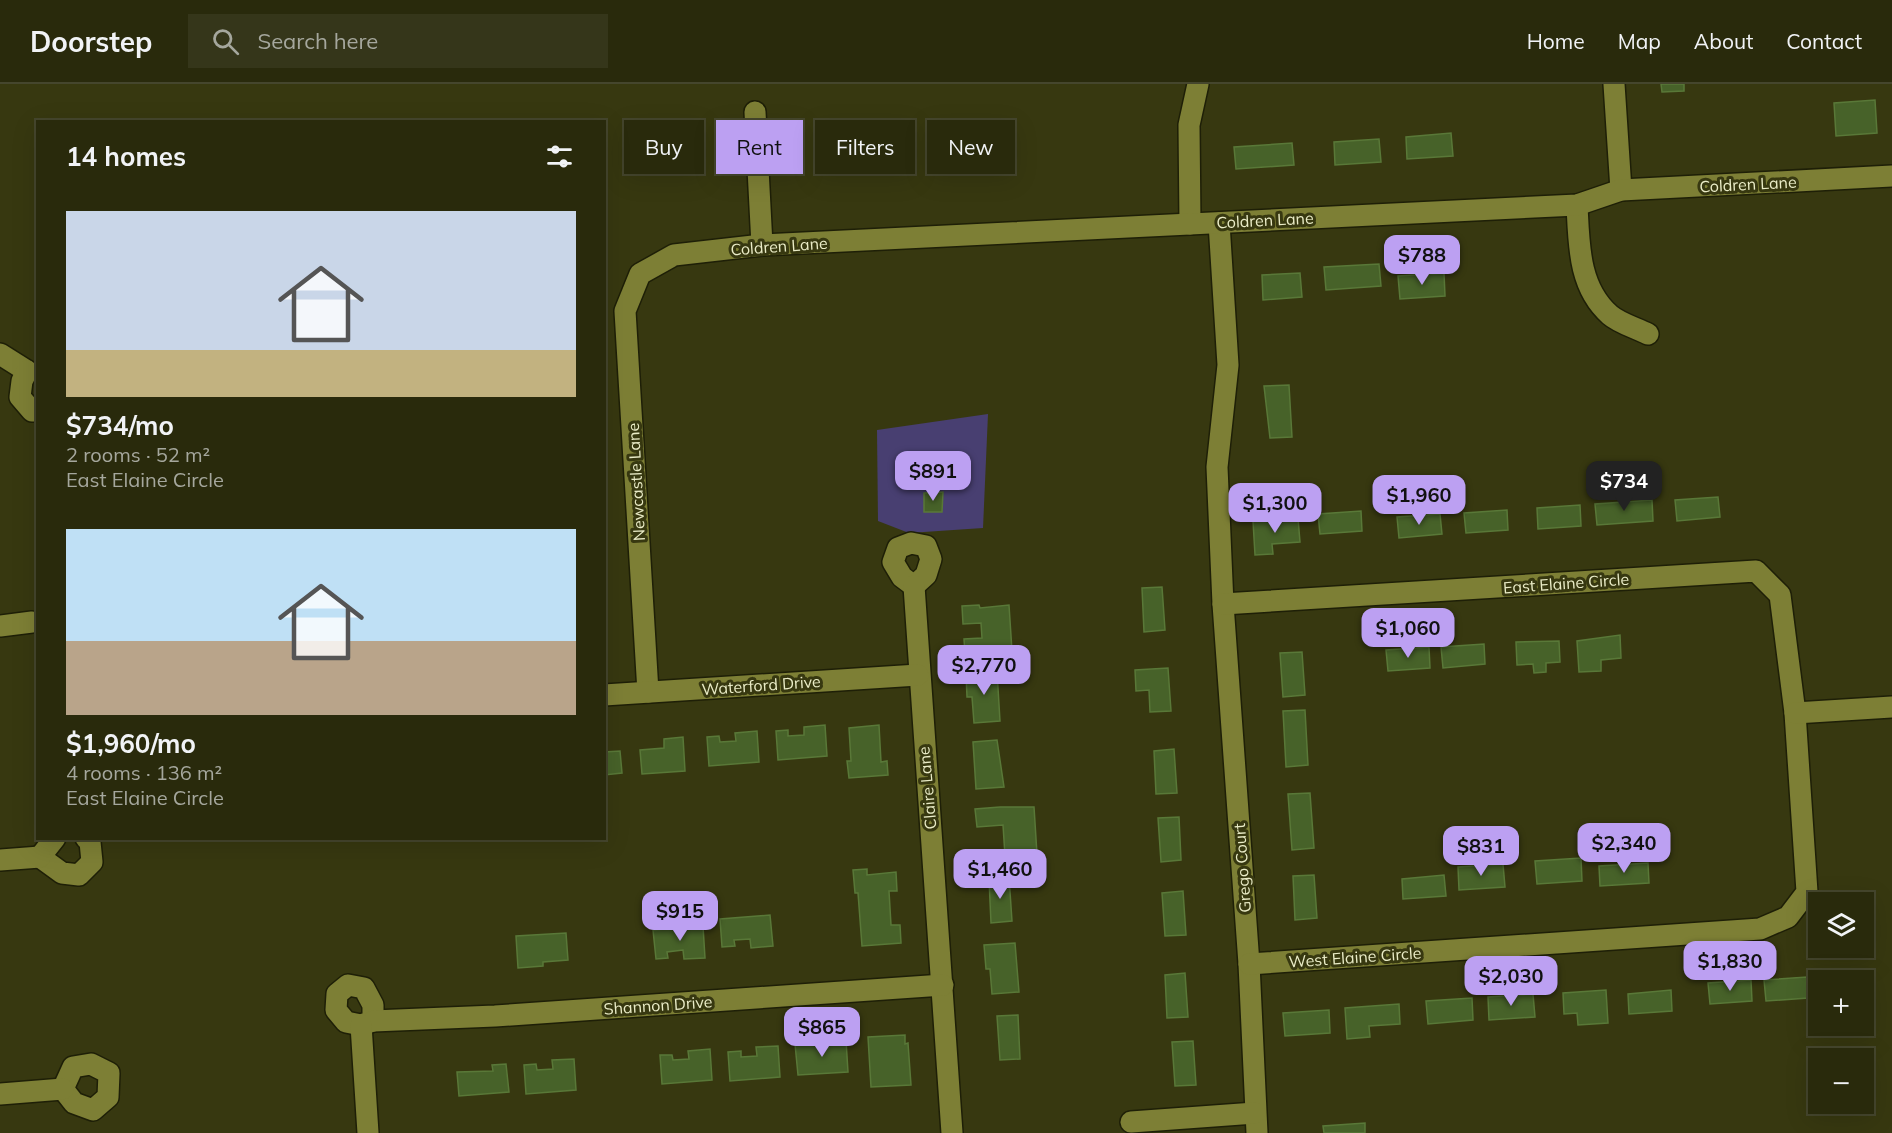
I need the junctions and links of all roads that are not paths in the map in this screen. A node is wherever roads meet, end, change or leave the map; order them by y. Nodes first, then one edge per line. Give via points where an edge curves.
1 (1198, 84) edge
2 (1614, 84) edge
3 (755, 112) dead end
4 (1892, 177) edge
5 (1621, 190) junction
6 (1577, 205) junction
7 (1219, 223) junction
8 (1190, 224) junction
9 (762, 246) junction
10 (640, 274) joint
11 (1648, 334) dead end
12 (0, 354) edge
13 (32, 370) edge
14 (36, 411) edge
15 (914, 586) dead end
16 (1222, 604) junction
17 (36, 623) edge
18 (0, 626) edge
19 (918, 675) junction
20 (648, 692) junction
21 (606, 695) edge
22 (1892, 707) edge
23 (1795, 713) junction
24 (53, 840) edge
25 (88, 840) edge
26 (40, 857) junction
27 (0, 860) edge
28 (1248, 964) junction
29 (943, 985) junction
30 (63, 1089) dead end
31 (0, 1094) edge
32 (1131, 1122) dead end
33 (1256, 1123) edge
34 (368, 1133) edge
35 (952, 1133) edge

1 - 8 street via 1189,125
2 - 5 street
3 - 9 street
4 - 5 street, Coldren Lane
5 - 6 street, Coldren Lane
6 - 7 street, Coldren Lane
6 - 11 street via 1583,273 1593,294 1610,315
7 - 8 street, Coldren Lane
7 - 16 street, Grego Court via 1228,365 1217,467
8 - 9 street, Coldren Lane
9 - 10 street, Coldren Lane via 674,255
10 - 20 street, Newcastle Lane via 625,311
12 - 13 street
13 - 14 street via 22,381 20,397
15 - 19 street, Claire Lane
16 - 23 street, East Elaine Circle via 1756,571 1780,595
16 - 28 street, Grego Court
17 - 18 street
19 - 20 street, Waterford Drive
19 - 29 street, Claire Lane
20 - 21 street, Waterford Drive
22 - 23 street
23 - 28 street, West Elaine Circle via 1808,892 1788,917 1760,929
24 - 26 street
25 - 26 street via 92,862 80,874 62,873
26 - 27 street
28 - 33 street, Grego Court
29 - 34 street, Shannon Drive via 367,1023
29 - 35 street, Claire Lane
30 - 31 street
32 - 33 street

